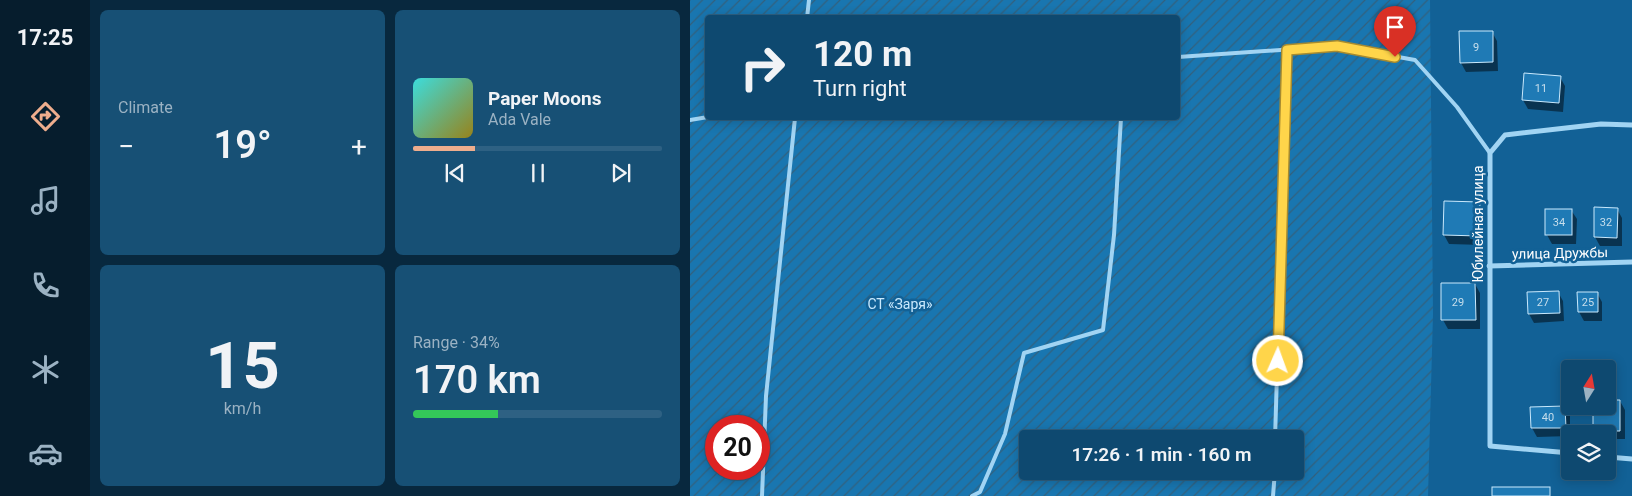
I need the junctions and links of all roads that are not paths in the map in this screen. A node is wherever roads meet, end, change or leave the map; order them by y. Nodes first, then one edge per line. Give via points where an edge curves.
1 (809, 0) edge
2 (807, 15) edge
3 (1287, 50) junction
4 (1180, 57) edge
5 (705, 118) edge
6 (690, 120) edge
7 (795, 120) edge
8 (1121, 120) edge
9 (1632, 125) edge
10 (1490, 154) junction
11 (1632, 262) edge
12 (1489, 266) junction
13 (1276, 430) edge
14 (1561, 453) edge
15 (1616, 458) edge
16 (1632, 459) edge
17 (1273, 480) edge
18 (762, 496) edge
19 (972, 496) edge
20 (1272, 496) edge

1 - 2 lane
3 - 4 lane
3 - 10 lane via 1337,46 1415,60 1457,107
3 - 13 lane
5 - 6 lane
7 - 18 lane via 766,396
8 - 19 lane via 1114,235 1103,330 1024,353 1005,434 980,492
9 - 10 street, Юбилейная улица via 1601,124 1504,135
10 - 12 street, Юбилейная улица
11 - 12 street, улица Дружбы
12 - 14 street, Юбилейная улица via 1490,446
15 - 16 street
17 - 20 lane

